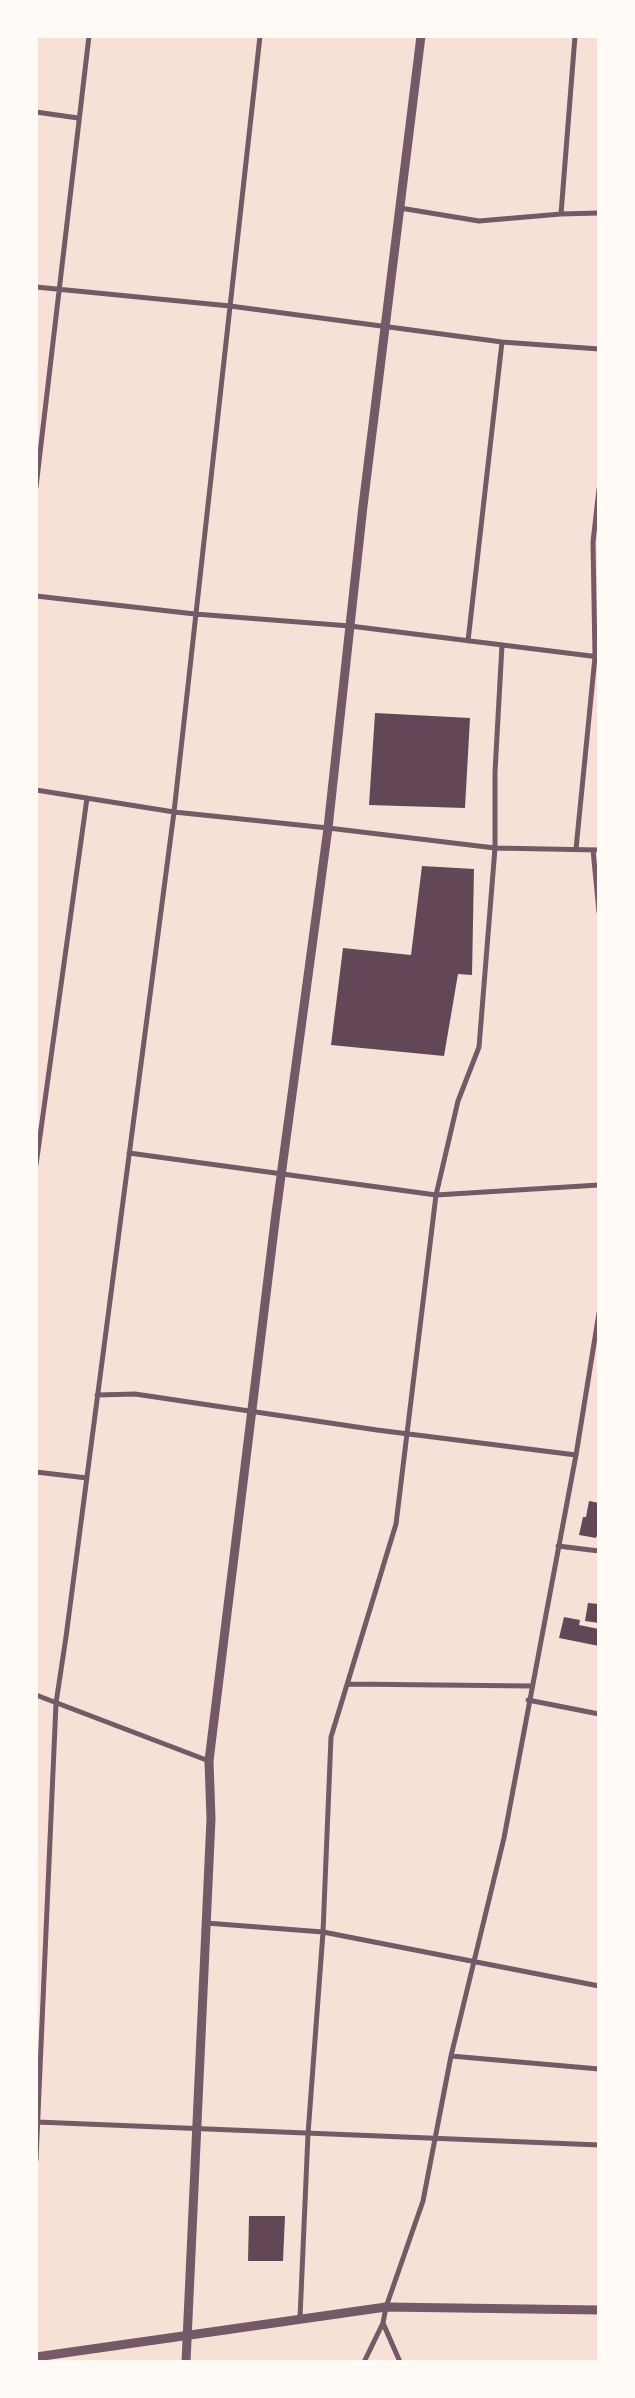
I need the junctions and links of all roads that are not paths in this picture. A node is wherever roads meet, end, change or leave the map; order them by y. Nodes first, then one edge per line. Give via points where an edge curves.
1 (88, 36) edge
2 (260, 36) edge
3 (421, 36) edge
4 (575, 36) edge
5 (36, 112) edge
6 (78, 118) junction
7 (400, 208) junction
8 (599, 213) edge
9 (562, 214) junction
10 (36, 287) edge
11 (59, 290) junction
12 (230, 306) junction
13 (385, 326) junction
14 (502, 342) junction
15 (599, 348) edge
16 (36, 488) edge
17 (599, 489) edge
18 (36, 596) edge
19 (195, 614) junction
20 (350, 626) junction
21 (468, 641) junction
22 (502, 645) junction
23 (597, 657) edge
24 (36, 790) edge
25 (87, 798) junction
26 (174, 812) junction
27 (328, 828) junction
28 (495, 848) junction
29 (576, 850) junction
30 (596, 850) edge
31 (599, 912) edge
32 (130, 1153) junction
33 (36, 1165) edge
34 (281, 1175) junction
35 (599, 1185) edge
36 (436, 1196) junction
37 (599, 1314) edge
38 (97, 1395) junction
39 (252, 1411) junction
40 (407, 1433) junction
41 (576, 1455) junction
42 (36, 1472) edge
43 (87, 1478) junction
44 (558, 1546) junction
45 (599, 1551) edge
46 (348, 1684) junction
47 (531, 1686) junction
48 (36, 1695) edge
49 (528, 1700) junction
50 (56, 1703) junction
51 (599, 1714) edge
52 (209, 1761) junction
53 (206, 1923) junction
54 (323, 1932) junction
55 (473, 1960) junction
56 (599, 1986) edge
57 (451, 2056) junction
58 (599, 2069) edge
59 (37, 2122) edge
60 (196, 2130) junction
61 (308, 2134) junction
62 (435, 2138) junction
63 (599, 2145) edge
64 (36, 2160) edge
65 (386, 2307) junction
66 (599, 2310) edge
67 (300, 2318) junction
68 (383, 2322) junction
69 (188, 2337) junction
70 (36, 2357) edge
71 (186, 2362) edge
72 (364, 2362) edge
73 (400, 2362) edge

1 - 6 street
2 - 12 street
3 - 7 street
4 - 9 street
5 - 6 street
6 - 11 street
7 - 9 street via 479,221
7 - 13 street
8 - 9 street
10 - 11 street
11 - 12 street
11 - 16 street
12 - 13 street
12 - 19 street
13 - 14 street
13 - 20 street
14 - 15 street
14 - 21 street
17 - 23 street via 593,542
18 - 19 street
19 - 20 street
19 - 26 street
20 - 21 street
20 - 27 street
21 - 22 street
22 - 23 street
22 - 28 street via 495,772
23 - 29 street
24 - 25 street
25 - 26 street
25 - 33 street
26 - 27 street
26 - 32 street
27 - 28 street
27 - 34 street
28 - 29 street
28 - 36 street via 479,1047 458,1100
29 - 30 street
30 - 31 street
32 - 34 street
32 - 38 street
34 - 36 street
34 - 39 street
35 - 36 street
36 - 40 street
37 - 41 street
38 - 39 street via 135,1394
38 - 43 street
39 - 40 street
39 - 52 street
40 - 41 street
40 - 46 street via 396,1524
41 - 44 street
42 - 43 street
43 - 50 street
44 - 45 street
44 - 47 street
46 - 47 street
46 - 54 street via 331,1737
47 - 49 street
48 - 50 street
49 - 51 street
49 - 55 street via 504,1838
50 - 52 street
50 - 59 street
52 - 53 street via 211,1819
53 - 54 street
53 - 60 street
54 - 55 street
54 - 61 street
55 - 56 street
55 - 57 street
57 - 58 street
57 - 62 street
59 - 60 street
59 - 64 street
60 - 61 street
60 - 69 street
61 - 62 street
61 - 67 street
62 - 63 street
62 - 65 street via 423,2201
65 - 66 street
65 - 67 street
65 - 68 street
67 - 69 street
68 - 72 street
68 - 73 street
69 - 70 street
69 - 71 street

